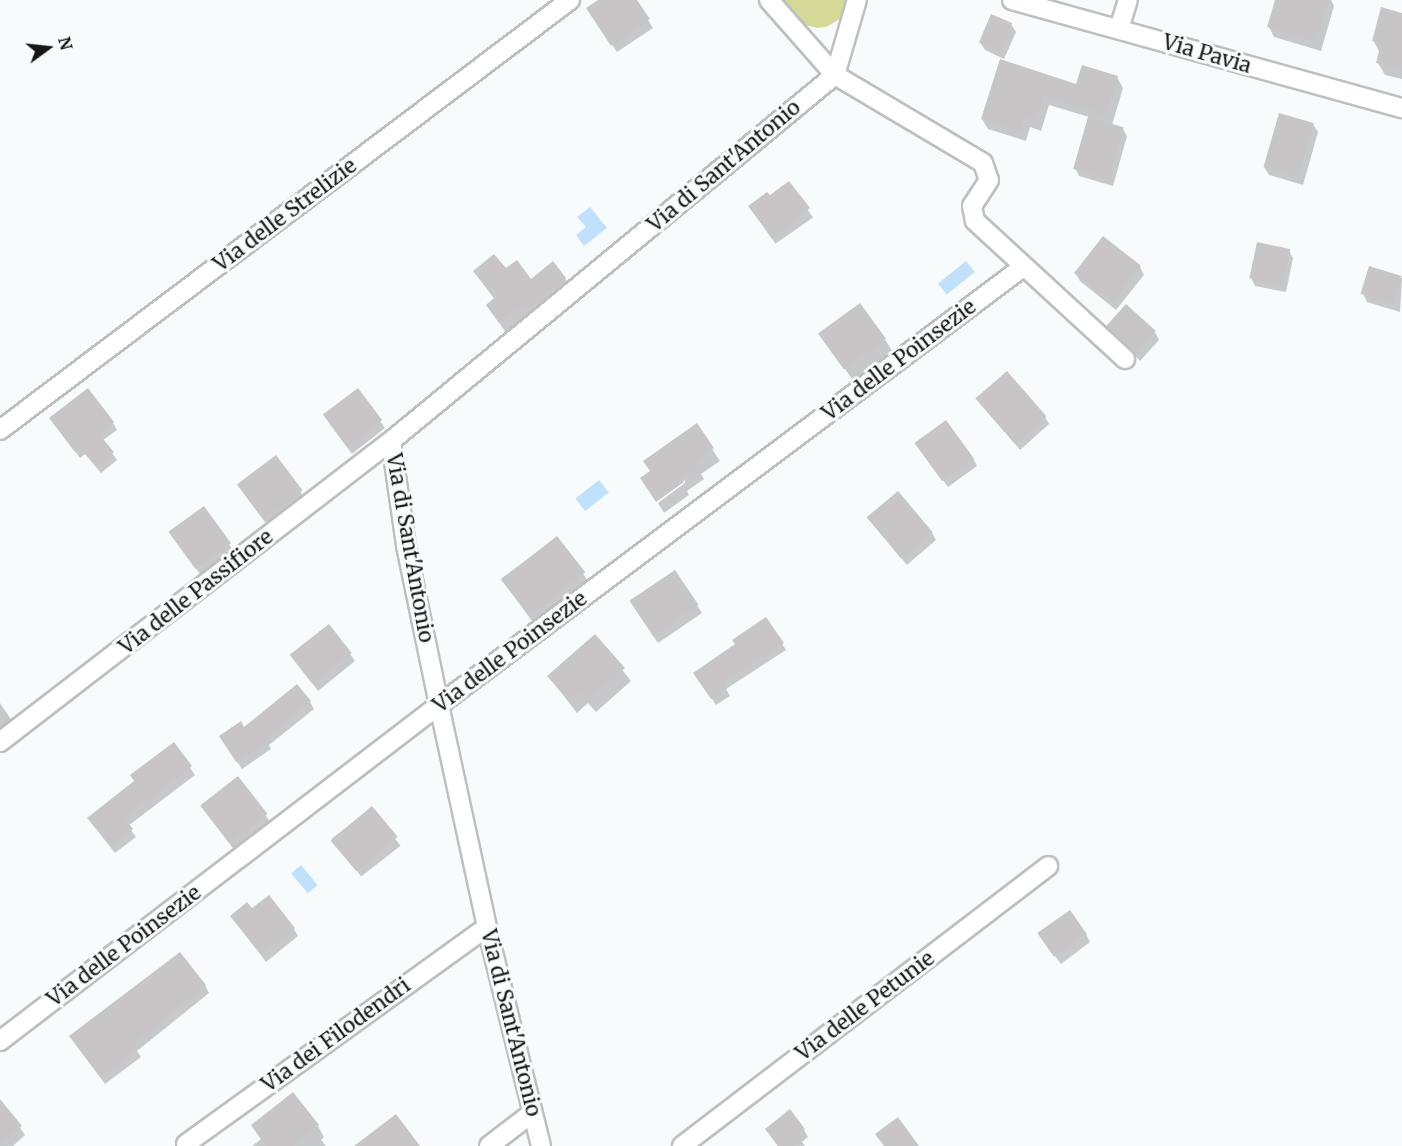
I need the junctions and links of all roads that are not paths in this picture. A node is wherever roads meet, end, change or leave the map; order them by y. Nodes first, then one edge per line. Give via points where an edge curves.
1 (570, 0) edge
2 (769, 0) edge
3 (857, 0) edge
4 (1012, 0) edge
5 (1128, 0) edge
6 (1119, 29) junction
7 (835, 75) junction
8 (1402, 108) edge
9 (1023, 267) junction
10 (1125, 358) dead end
11 (0, 430) edge
12 (391, 441) junction
13 (439, 705) junction
14 (0, 742) edge
15 (1048, 866) dead end
16 (487, 927) junction
17 (0, 1041) edge
18 (532, 1113) junction
19 (186, 1144) dead end
20 (489, 1146) edge
21 (541, 1146) edge
22 (682, 1146) edge

1 - 11 street, Via delle Strelizie
2 - 7 street
3 - 7 street
4 - 6 street, Via Pavia
5 - 6 street
6 - 8 street, Via Pavia
7 - 9 street via 983,163 988,180 974,201 972,216
7 - 12 street, Via di Sant'Antonio
9 - 10 street
9 - 13 street, Via delle Poinsezie
12 - 13 street, Via di Sant'Antonio via 406,545
12 - 14 street, Via delle Passifiore
13 - 16 street, Via di Sant'Antonio
13 - 17 street, Via delle Poinsezie
15 - 22 street, Via delle Petunie
16 - 18 street, Via di Sant'Antonio
16 - 19 street, Via dei Filodendri
18 - 20 street
18 - 21 street, Via di Sant'Antonio

